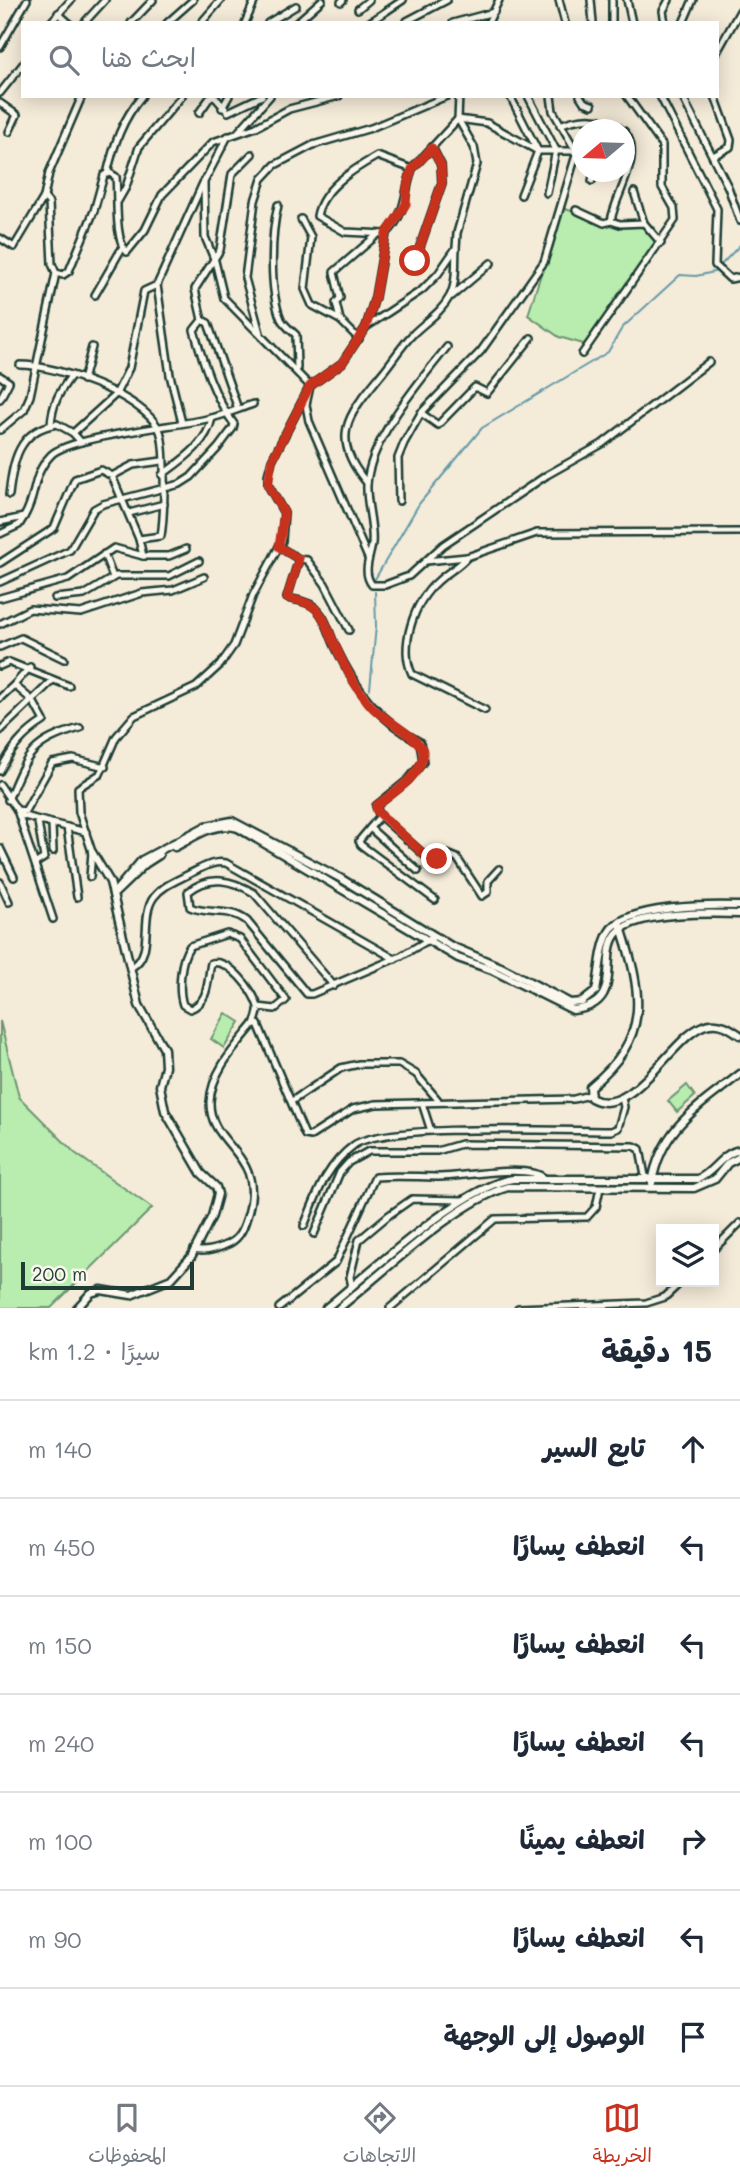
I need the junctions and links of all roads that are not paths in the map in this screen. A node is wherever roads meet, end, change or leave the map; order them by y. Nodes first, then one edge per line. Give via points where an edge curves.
1 (27, 0) edge
2 (71, 0) edge
3 (105, 0) edge
4 (153, 0) edge
5 (193, 0) edge
6 (221, 0) edge
7 (255, 0) edge
8 (322, 0) edge
9 (369, 0) edge
10 (403, 0) edge
11 (447, 0) edge
12 (499, 0) edge
13 (559, 0) edge
14 (591, 0) edge
15 (612, 0) edge
16 (627, 0) edge
17 (669, 0) edge
18 (692, 0) edge
19 (296, 6) dead end
20 (358, 9) dead end
21 (740, 10) edge
22 (494, 12) junction
23 (58, 13) junction
24 (52, 21) edge
25 (67, 21) edge
26 (86, 21) edge
27 (133, 21) edge
28 (169, 21) edge
29 (203, 21) edge
30 (245, 21) edge
31 (271, 21) edge
32 (298, 21) edge
33 (372, 21) edge
34 (407, 21) edge
35 (460, 21) edge
36 (489, 21) edge
37 (564, 21) edge
38 (593, 21) edge
39 (612, 21) edge
40 (632, 21) edge
41 (665, 21) edge
42 (684, 21) edge
43 (0, 47) edge
44 (719, 48) edge
45 (21, 67) edge
46 (0, 93) edge
47 (81, 98) edge
48 (140, 98) edge
49 (180, 98) edge
50 (211, 98) edge
51 (214, 98) edge
52 (228, 98) edge
53 (258, 98) edge
54 (268, 98) edge
55 (331, 98) edge
56 (442, 98) edge
57 (459, 98) edge
58 (511, 98) edge
59 (529, 98) edge
60 (551, 98) edge
61 (581, 98) edge
62 (629, 98) edge
63 (661, 98) edge
64 (683, 98) edge
65 (716, 98) edge
66 (0, 103) edge
67 (592, 105) dead end
68 (222, 108) junction
69 (199, 113) dead end
70 (458, 119) junction
71 (572, 122) edge
72 (561, 125) junction
73 (9, 132) dead end
74 (236, 134) junction
75 (228, 136) junction
76 (572, 144) edge
77 (432, 148) junction
78 (556, 150) junction
79 (538, 151) junction
80 (572, 151) edge
81 (252, 154) dead end
82 (713, 156) junction
83 (412, 169) junction
84 (572, 170) edge
85 (107, 174) junction
86 (204, 182) junction
87 (624, 182) edge
88 (634, 192) dead end
89 (547, 193) dead end
90 (521, 195) dead end
91 (44, 197) junction
92 (118, 201) junction
93 (278, 205) dead end
94 (576, 210) dead end
95 (302, 219) dead end
96 (611, 221) junction
97 (740, 221) edge
98 (644, 223) junction
99 (386, 234) junction
100 (377, 235) junction
101 (0, 239) edge
102 (661, 243) junction
103 (122, 248) junction
104 (456, 248) junction
105 (215, 261) junction
106 (415, 261) dead end
107 (491, 262) dead end
108 (56, 273) junction
109 (740, 277) edge
110 (157, 285) junction
111 (95, 295) dead end
112 (449, 297) junction
113 (202, 320) junction
114 (340, 320) junction
115 (366, 327) junction
116 (261, 336) junction
117 (531, 338) dead end
118 (359, 339) junction
119 (92, 347) dead end
120 (447, 347) dead end
121 (582, 354) dead end
122 (709, 362) dead end
123 (20, 365) dead end
124 (36, 365) junction
125 (297, 368) junction
126 (0, 376) edge
127 (71, 376) junction
128 (83, 380) junction
129 (310, 386) junction
130 (116, 394) junction
131 (0, 399) edge
132 (253, 404) dead end
133 (238, 409) junction
134 (226, 413) junction
135 (421, 413) junction
136 (212, 418) junction
137 (182, 423) junction
138 (51, 425) junction
139 (159, 428) junction
140 (0, 430) edge
141 (73, 433) junction
142 (81, 442) junction
143 (162, 461) junction
144 (162, 475) junction
145 (112, 476) junction
146 (367, 483) junction
147 (162, 488) junction
148 (9, 495) dead end
149 (123, 500) junction
150 (399, 501) dead end
151 (164, 504) junction
152 (129, 513) junction
153 (24, 517) junction
154 (0, 522) edge
155 (740, 532) edge
156 (0, 534) edge
157 (139, 539) junction
158 (279, 547) junction
159 (186, 549) dead end
160 (104, 554) junction
161 (143, 556) junction
162 (467, 557) junction
163 (368, 558) junction
164 (299, 559) junction
165 (199, 561) dead end
166 (426, 561) junction
167 (0, 563) edge
168 (169, 576) junction
169 (113, 577) junction
170 (204, 577) dead end
171 (0, 582) edge
172 (173, 590) junction
173 (0, 598) edge
174 (55, 598) dead end
175 (0, 624) edge
176 (349, 630) dead end
177 (0, 647) edge
178 (64, 659) dead end
179 (0, 666) edge
180 (30, 667) junction
181 (53, 680) junction
182 (14, 685) junction
183 (69, 686) dead end
184 (0, 698) edge
185 (33, 701) junction
186 (485, 710) dead end
187 (80, 728) dead end
188 (0, 731) edge
189 (105, 767) junction
190 (0, 771) edge
191 (0, 785) edge
192 (8, 800) junction
193 (21, 812) junction
194 (380, 816) junction
195 (38, 822) junction
196 (52, 825) junction
197 (67, 827) junction
198 (370, 828) junction
199 (86, 832) junction
200 (0, 848) edge
201 (53, 851) dead end
202 (92, 852) junction
203 (36, 863) junction
204 (499, 869) dead end
205 (418, 871) dead end
206 (14, 877) dead end
207 (90, 877) dead end
208 (0, 882) edge
209 (113, 894) junction
210 (77, 897) dead end
211 (435, 900) dead end
212 (9, 902) dead end
213 (740, 906) edge
214 (740, 914) edge
215 (53, 919) dead end
216 (620, 925) junction
217 (432, 938) junction
218 (395, 959) junction
219 (132, 967) junction
220 (334, 986) junction
221 (258, 1007) junction
222 (254, 1024) junction
223 (740, 1035) edge
224 (740, 1074) edge
225 (589, 1095) junction
226 (622, 1098) junction
227 (438, 1100) junction
228 (292, 1101) junction
229 (422, 1103) junction
230 (431, 1132) junction
231 (740, 1150) edge
232 (740, 1157) edge
233 (545, 1179) junction
234 (652, 1179) junction
235 (600, 1188) junction
236 (651, 1188) junction
237 (462, 1200) junction
238 (740, 1223) edge
239 (304, 1226) dead end
240 (314, 1234) dead end
241 (719, 1244) edge
242 (194, 1250) junction
243 (352, 1287) junction
244 (674, 1287) edge
245 (77, 1308) edge
246 (279, 1308) edge
247 (326, 1308) edge
248 (339, 1308) edge
249 (390, 1308) edge
250 (519, 1308) edge

1 - 43 street
2 - 23 street
3 - 26 street
4 - 27 street
5 - 28 street
6 - 29 street
7 - 30 street
8 - 32 street
9 - 20 street
10 - 33 street
11 - 34 street
12 - 22 street
13 - 37 street
14 - 38 street
15 - 39 street
16 - 40 street
17 - 41 street via 663,11
18 - 42 street
19 - 31 street
21 - 44 street
22 - 35 street
22 - 36 street
23 - 24 street
23 - 25 street
45 - 46 street
47 - 91 street via 49,173
48 - 85 street via 116,138
49 - 92 street via 139,147
50 - 69 street
51 - 68 street
52 - 68 street
53 - 68 street via 231,112
54 - 74 street
55 - 74 street via 289,109
56 - 116 street via 371,128 313,145 275,166 262,179 245,278
57 - 70 street
58 - 79 street
59 - 78 street
60 - 72 street
61 - 67 street
62 - 102 street via 664,152 662,187 676,214
63 - 109 street via 717,209 715,265 730,279
64 - 82 street
65 - 82 street via 731,139 730,147
66 - 73 street via 17,115
70 - 77 street
70 - 79 street via 487,123
70 - 104 street via 478,164
71 - 72 street
72 - 76 street
74 - 75 street
75 - 86 street
75 - 103 street via 213,142 178,175 131,250
77 - 83 street
77 - 106 street via 441,165 442,183
78 - 79 street
78 - 80 street
78 - 89 street
79 - 90 street
81 - 105 street via 232,174
82 - 97 street
83 - 99 street via 406,204
83 - 100 street via 377,156 348,174 317,212 345,232
84 - 135 street via 544,262 481,351
85 - 92 street via 116,177
85 - 108 street via 69,271
86 - 105 street via 205,237
86 - 110 street
87 - 96 street
88 - 98 street
91 - 101 street via 14,247
91 - 108 street via 49,203
92 - 103 street
93 - 125 street via 274,269 282,321 296,335
94 - 96 street via 604,223
95 - 114 street via 311,237 305,289 312,305
96 - 98 street
98 - 102 street
99 - 100 street
99 - 115 street
100 - 114 street via 334,272
102 - 121 street
103 - 111 street
104 - 112 street
104 - 115 street via 422,290
105 - 113 street via 195,289
105 - 116 street via 224,298
107 - 112 street
108 - 124 street
110 - 130 street via 144,291 129,368
110 - 137 street
112 - 146 street via 412,335 348,419 346,451
113 - 133 street via 208,323
113 - 134 street via 194,330
114 - 118 street
115 - 118 street
116 - 125 street
117 - 135 street via 487,393 475,387 438,425
118 - 129 street via 342,363
119 - 128 street
120 - 146 street via 404,400 379,446
122 - 166 street via 602,444 547,475
123 - 124 street
124 - 127 street
124 - 140 street via 24,410
125 - 129 street
126 - 131 street via 9,382
127 - 128 street
127 - 138 street via 58,393
128 - 130 street
129 - 158 street via 268,475 271,492 284,513
129 - 163 street via 309,421
130 - 139 street via 145,411
130 - 141 street
132 - 133 street
133 - 134 street
134 - 136 street
134 - 147 street via 234,424 218,448 191,477
135 - 150 street via 398,458
136 - 137 street
136 - 144 street via 194,450
137 - 139 street
138 - 141 street
138 - 148 street via 30,435 19,447
139 - 142 street
139 - 143 street
141 - 142 street
142 - 153 street via 54,452 37,470
143 - 144 street
143 - 145 street via 133,465
144 - 147 street
145 - 149 street
145 - 167 street via 101,470 75,479 54,528
146 - 163 street via 372,543
147 - 149 street
147 - 151 street
149 - 152 street
149 - 171 street via 94,509 63,555
151 - 152 street
151 - 157 street via 161,537
152 - 157 street
153 - 154 street
153 - 156 street via 19,525
155 - 162 street via 537,533
157 - 161 street
158 - 164 street
158 - 189 street via 220,666 196,687 134,716 116,737
159 - 161 street via 169,556
160 - 161 street via 122,548
160 - 169 street
160 - 173 street via 68,579
162 - 166 street
162 - 186 street via 428,593 411,625 407,663 412,674
163 - 166 street via 369,581 378,586 409,576
164 - 176 street via 315,568
164 - 194 street via 287,598 312,605 323,617 351,679 372,707 423,749 423,762 376,806
165 - 168 street
168 - 169 street
168 - 172 street
169 - 174 street via 84,595
170 - 172 street
172 - 175 street via 134,595 81,613 30,610
177 - 178 street via 21,638
179 - 180 street via 9,662
180 - 181 street
180 - 182 street
181 - 183 street
181 - 185 street
182 - 184 street
182 - 185 street
185 - 188 street
185 - 190 street via 44,721 22,737
187 - 192 street via 43,741 22,769
189 - 193 street via 73,759 52,763
189 - 199 street via 76,794
191 - 192 street
192 - 193 street
193 - 195 street
193 - 203 street
194 - 198 street
194 - 204 street via 429,859 447,854 457,858 482,895
195 - 196 street
195 - 203 street via 44,858
196 - 197 street
196 - 201 street
197 - 199 street
197 - 210 street
198 - 205 street
198 - 211 street via 359,841 361,845
199 - 202 street
200 - 206 street
202 - 207 street
202 - 209 street via 106,872
203 - 215 street
208 - 212 street
209 - 217 street via 142,860 196,830 232,821 340,878
209 - 219 street
213 - 216 street via 652,912
214 - 216 street via 702,913
216 - 217 street via 608,933 596,991 582,1002 563,1000
216 - 225 street via 637,987 636,1018 625,1052 590,1087
217 - 218 street
218 - 219 street via 217,862 168,885 154,897 147,913 144,954
218 - 220 street
219 - 242 street via 139,1005 164,1049 160,1086 165,1111 218,1194
220 - 220 street via 307,994 247,921 220,910 190,907 188,892 207,881 221,880 254,893
221 - 221 street via 275,1009 286,1000 240,939 217,935 186,951 183,1005 190,1009 206,996 211,963 217,961 229,967
221 - 222 street
222 - 228 street via 274,1056
222 - 242 street via 212,1082 210,1105 214,1121 252,1176 254,1198 235,1241 208,1251
223 - 226 street via 722,1024 704,1025
224 - 234 street via 678,1123
225 - 226 street via 598,1101
225 - 227 street via 523,1101
226 - 230 street via 622,1120 611,1131
227 - 228 street via 416,1074 399,1064 341,1068
227 - 229 street
228 - 229 street via 305,1135 311,1136 353,1109
229 - 230 street
230 - 239 street via 355,1144 325,1173
231 - 234 street via 698,1179
232 - 236 street via 704,1185
233 - 234 street
233 - 237 street via 492,1183
233 - 246 street via 534,1174 488,1172 375,1177 335,1262
234 - 236 street
234 - 240 street via 645,1176 643,1156 634,1146 461,1144 437,1152 369,1151 340,1172
235 - 236 street
235 - 248 street via 508,1187 480,1197
235 - 249 street via 597,1207 587,1217 495,1219
237 - 243 street
237 - 243 street via 412,1199 389,1215 359,1240
238 - 241 street
242 - 245 street via 172,1279 131,1295 101,1290 90,1293
243 - 247 street
244 - 250 street via 655,1302

